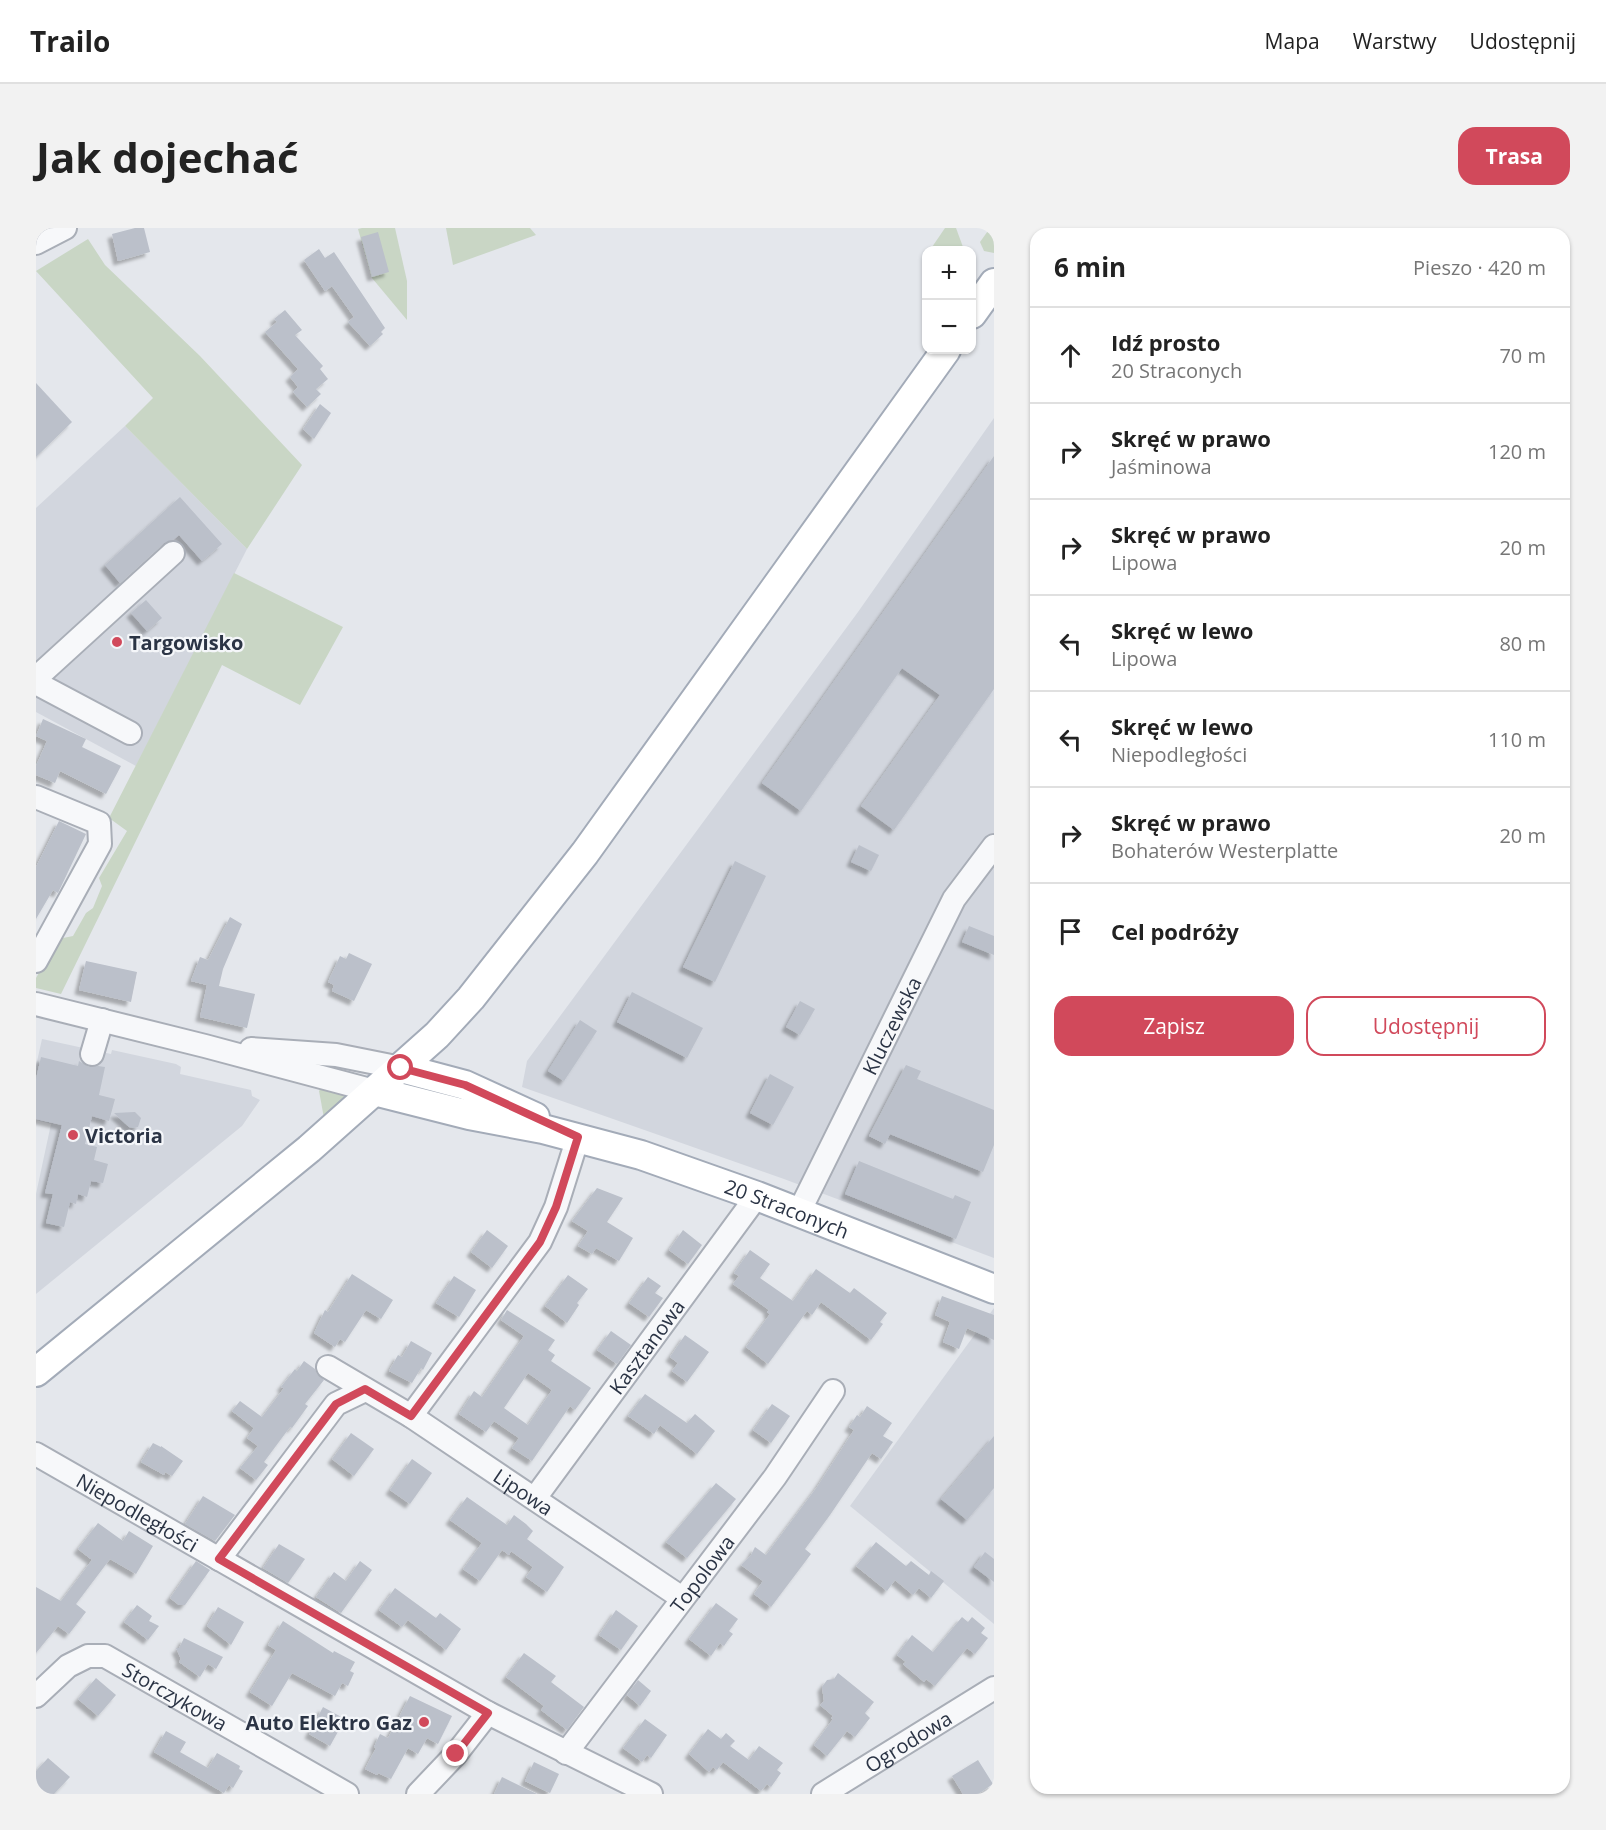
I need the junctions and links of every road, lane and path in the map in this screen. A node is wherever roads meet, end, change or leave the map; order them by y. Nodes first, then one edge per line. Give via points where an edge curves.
1 (65, 228) edge
2 (36, 243) edge
3 (994, 283) edge
4 (976, 308) edge
5 (942, 354) edge
6 (174, 553) dead end
7 (36, 681) edge
8 (130, 733) dead end
9 (36, 797) edge
10 (994, 846) edge
11 (36, 961) edge
12 (36, 1004) edge
13 (102, 1020) junction
14 (205, 1046) junction
15 (92, 1054) dead end
16 (401, 1068) junction
17 (437, 1077) junction
18 (374, 1091) junction
19 (413, 1100) junction
20 (578, 1137) junction
21 (757, 1196) junction
22 (799, 1212) junction
23 (994, 1289) edge
24 (328, 1367) dead end
25 (36, 1372) edge
26 (365, 1389) junction
27 (833, 1391) dead end
28 (411, 1416) junction
29 (36, 1454) edge
30 (535, 1498) junction
31 (219, 1559) junction
32 (682, 1598) junction
33 (994, 1688) edge
34 (36, 1696) edge
35 (488, 1713) junction
36 (566, 1754) junction
37 (347, 1794) edge
38 (418, 1794) edge
39 (651, 1794) edge
40 (823, 1794) edge

1 - 2 street
3 - 4 main road
5 - 16 main road via 585,853 471,998
6 - 7 street
7 - 8 street
9 - 11 street via 99,823 99,844
10 - 22 street, Kluczewska via 954,899
12 - 13 street
13 - 14 street
13 - 15 street
14 - 16 street via 336,1055
14 - 18 street
16 - 17 main road, 20 Straconych
16 - 18 main road
17 - 19 main road
17 - 20 main road, 20 Straconych
18 - 19 main road, 20 Straconych
18 - 25 main road via 309,1149
19 - 20 main road, 20 Straconych
20 - 21 main road, 20 Straconych
20 - 28 street via 556,1207 540,1242
21 - 22 main road, 20 Straconych
21 - 30 street, Kasztanowa
22 - 23 main road, 20 Straconych
24 - 26 street, Lipowa
26 - 28 street, Lipowa
26 - 31 street via 336,1404
27 - 32 street, Topolowa via 775,1477
28 - 30 street, Lipowa
29 - 31 street, Niepodległości
30 - 32 street, Lipowa
31 - 35 street, Niepodległości
32 - 36 street, Topolowa
33 - 40 street, Ogrodowa
34 - 37 street, Storczykowa via 68,1666 88,1656 105,1656
35 - 36 street, Niepodległości
35 - 38 street
36 - 39 street, Niepodległości

